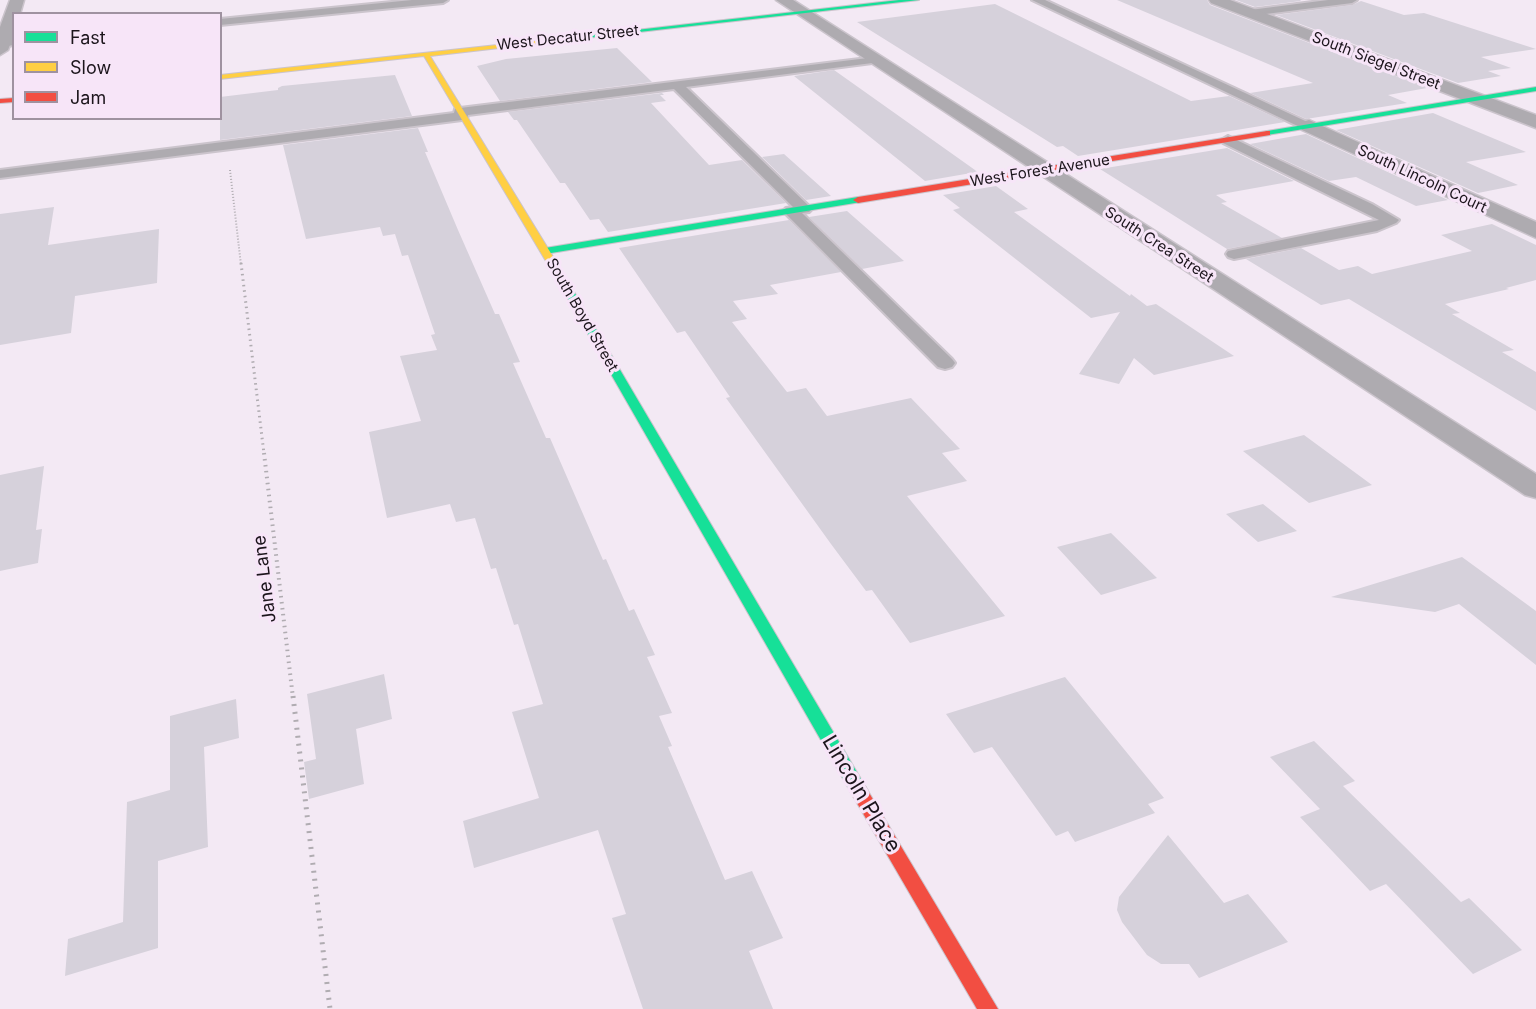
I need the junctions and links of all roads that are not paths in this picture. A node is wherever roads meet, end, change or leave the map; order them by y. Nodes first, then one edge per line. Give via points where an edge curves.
1 (18, 0) edge
2 (443, 0) edge
3 (916, 0) edge
4 (1037, 0) edge
5 (1216, 0) edge
6 (1352, 0) edge
7 (0, 2) edge
8 (793, 6) edge
9 (1250, 13) junction
10 (12, 19) edge
11 (222, 22) edge
12 (4, 45) edge
13 (426, 54) junction
14 (876, 60) junction
15 (222, 77) edge
16 (676, 85) junction
17 (1536, 89) edge
18 (1475, 99) junction
19 (461, 114) junction
20 (1536, 122) edge
21 (1309, 126) junction
22 (1228, 140) junction
23 (1044, 170) junction
24 (0, 174) edge
25 (798, 210) junction
26 (1536, 231) edge
27 (545, 251) junction
28 (1234, 254) dead end
29 (945, 363) dead end
30 (1536, 488) edge
31 (734, 578) joint
32 (988, 1009) edge

1 - 7 street
2 - 11 lane
3 - 8 street, West Decatur Street
4 - 21 lane
5 - 9 street, South Siegel Street
6 - 9 lane
8 - 13 street, West Decatur Street
8 - 14 street, South Crea Street
9 - 18 street, South Siegel Street
10 - 12 street
13 - 15 street, West Decatur Street
13 - 19 street, South Boyd Street
14 - 16 lane
14 - 23 street, South Crea Street
16 - 19 lane
16 - 25 lane
17 - 18 street, West Forest Avenue
18 - 20 street, South Siegel Street
18 - 21 street, West Forest Avenue
19 - 24 lane
19 - 27 street, South Boyd Street
21 - 22 street, West Forest Avenue
21 - 26 street, South Lincoln Court
22 - 23 street, West Forest Avenue
22 - 28 lane via 1391,220
23 - 25 street, West Forest Avenue
23 - 30 street, South Crea Street
25 - 27 street, West Forest Avenue
25 - 29 lane
27 - 31 street, South Boyd Street
31 - 32 street, Lincoln Place

